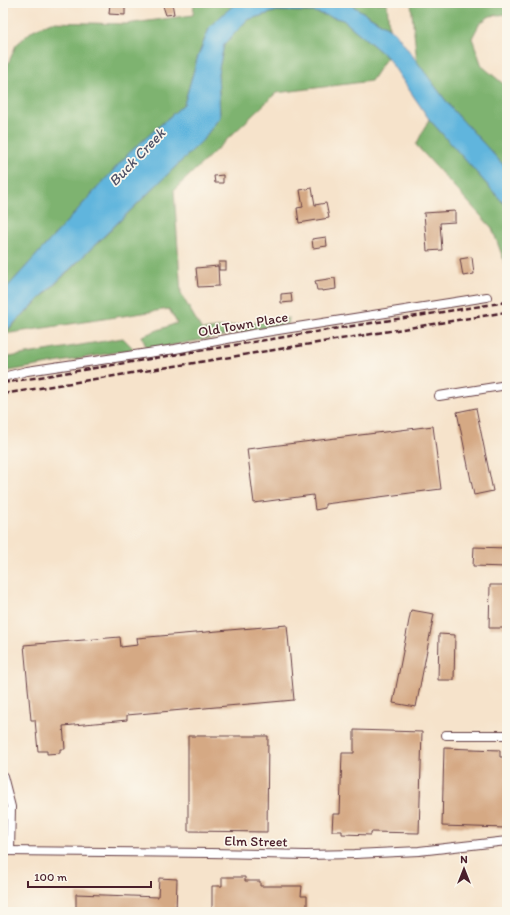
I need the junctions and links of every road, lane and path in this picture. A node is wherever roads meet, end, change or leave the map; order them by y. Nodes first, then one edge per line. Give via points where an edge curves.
1 (487, 297) dead end
2 (3, 376) edge
3 (507, 385) edge
4 (439, 396) dead end
5 (446, 735) dead end
6 (507, 736) edge
7 (3, 776) edge
8 (507, 840) edge
9 (6, 851) edge

1 - 2 street, Old Town Place
3 - 4 street
5 - 6 street
7 - 9 street via 11,807
8 - 9 street, Elm Street via 419,851 355,854

